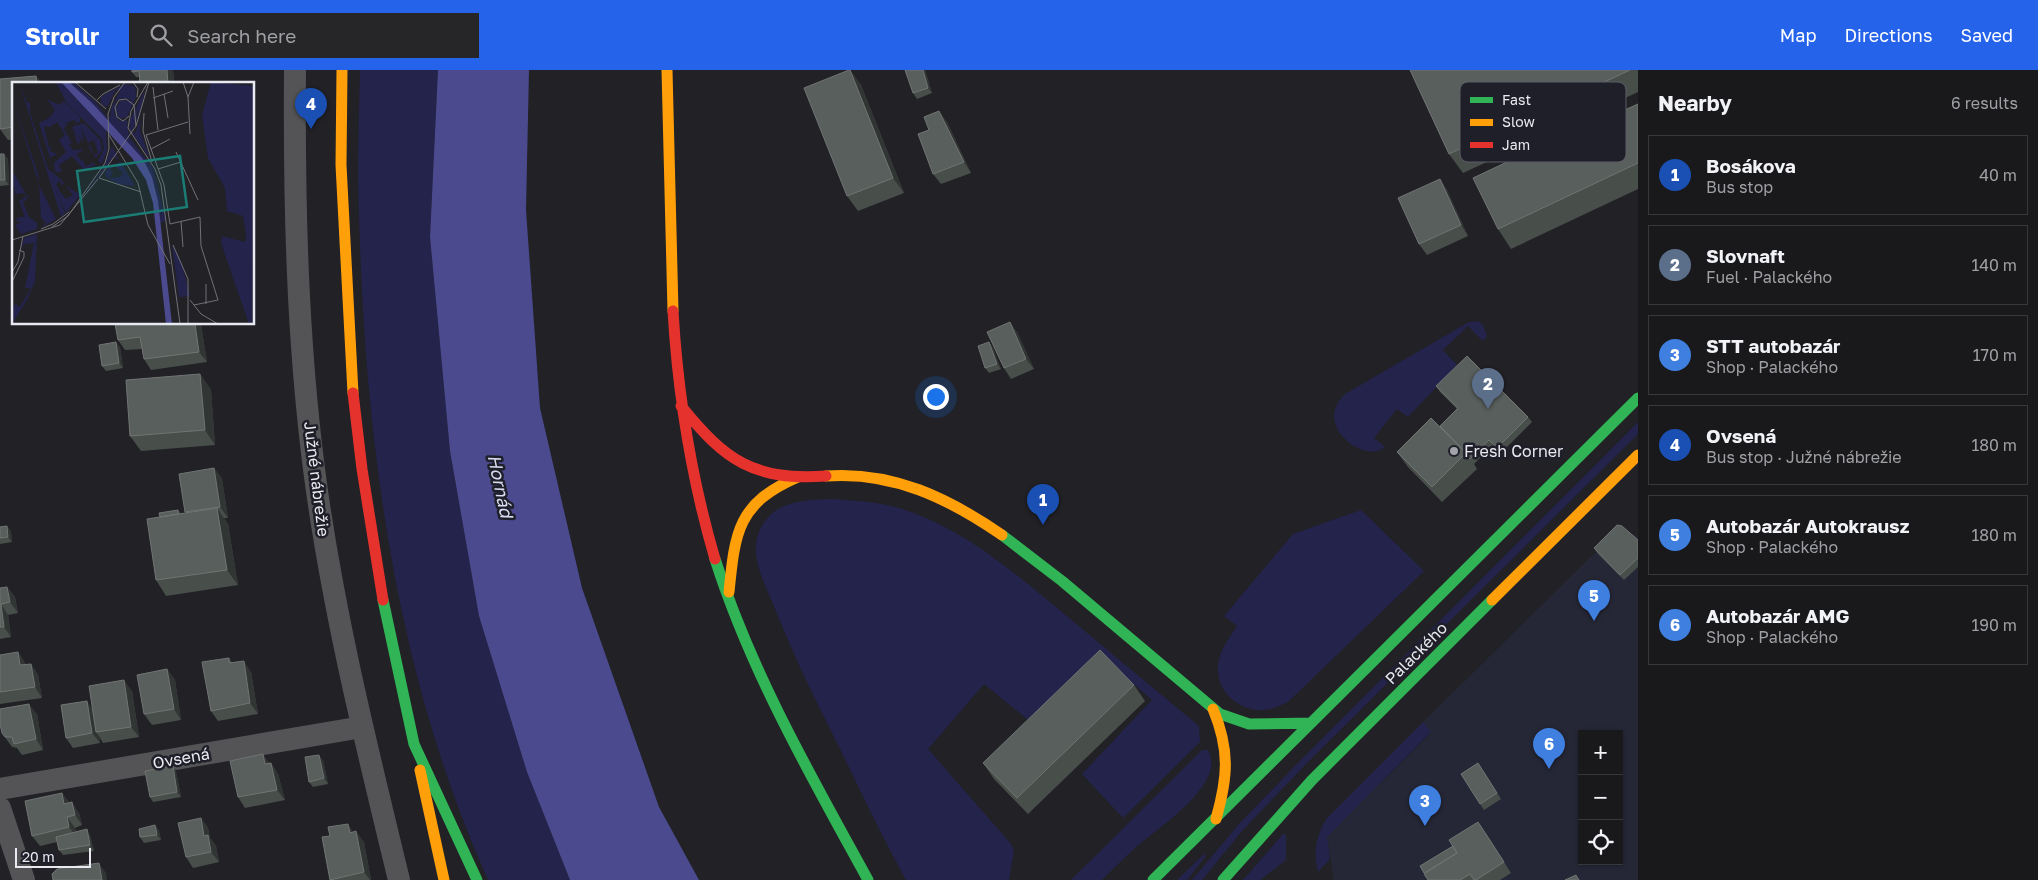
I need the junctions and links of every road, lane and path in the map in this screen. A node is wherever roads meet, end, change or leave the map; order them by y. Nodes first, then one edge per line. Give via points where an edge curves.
1 (295, 70) edge
2 (342, 70) edge
3 (667, 70) edge
4 (1638, 398) edge
5 (680, 406) junction
6 (1638, 455) edge
7 (798, 477) junction
8 (728, 596) junction
9 (1213, 709) junction
10 (1311, 722) junction
11 (362, 726) junction
12 (414, 744) junction
13 (0, 789) edge
14 (0, 808) edge
15 (1216, 819) junction
16 (24, 880) edge
17 (399, 880) edge
18 (444, 880) edge
19 (477, 880) edge
20 (868, 880) edge
21 (1154, 880) edge
22 (1223, 880) edge

1 - 11 street, Južné nábrežie via 295,230 302,353 329,571
2 - 12 main road via 342,204 352,384 377,567
3 - 5 main road via 671,273
4 - 10 main road, Palackého
5 - 7 main road via 708,439 727,455 759,469
5 - 8 main road via 701,512
6 - 22 main road, Palackého via 1312,780
7 - 8 main road via 769,491 746,514 734,550
7 - 9 main road via 856,475 879,478 929,493 954,505 1061,580
8 - 20 main road via 791,736
9 - 10 main road via 1245,724
9 - 15 main road via 1227,750 1228,770
10 - 15 main road, Palackého
11 - 13 street, Ovsená
11 - 17 street, Južné nábrežie
12 - 18 main road
12 - 19 main road
14 - 16 street
15 - 21 main road, Palackého

